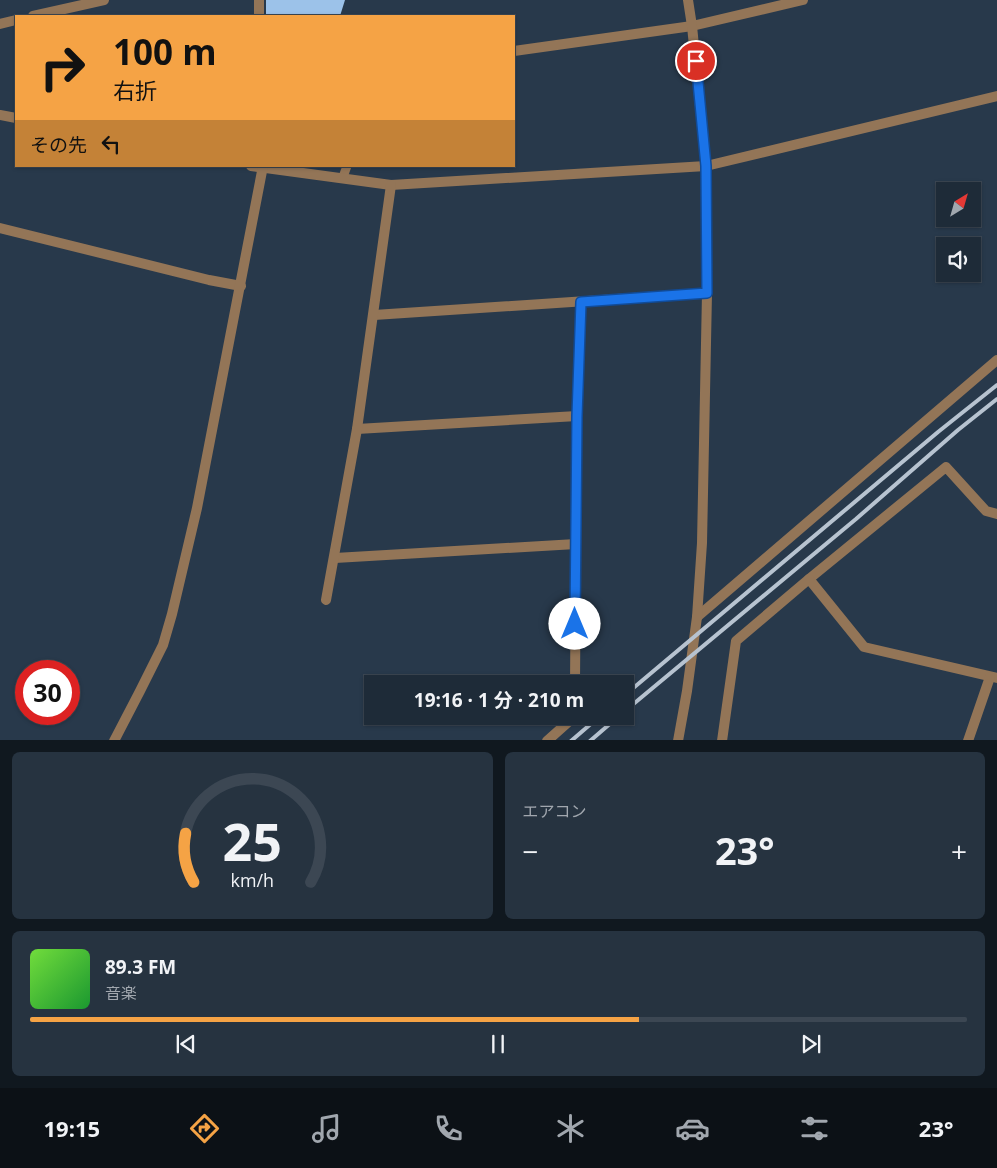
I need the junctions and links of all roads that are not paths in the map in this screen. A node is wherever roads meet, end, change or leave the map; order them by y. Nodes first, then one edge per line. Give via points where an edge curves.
1 (104, 0) edge
2 (259, 0) edge
3 (688, 0) edge
4 (803, 0) edge
5 (37, 15) edge
6 (259, 15) edge
7 (15, 20) edge
8 (0, 24) edge
9 (692, 26) junction
10 (515, 51) edge
11 (997, 96) edge
12 (0, 115) edge
13 (15, 118) edge
14 (706, 166) junction
15 (263, 167) edge
16 (347, 167) edge
17 (343, 177) junction
18 (391, 185) junction
19 (0, 228) edge
20 (240, 286) junction
21 (707, 293) junction
22 (581, 302) junction
23 (374, 315) junction
24 (997, 360) edge
25 (577, 416) junction
26 (357, 429) junction
27 (997, 514) edge
28 (576, 544) junction
29 (335, 558) junction
30 (808, 579) junction
31 (326, 600) dead end
32 (697, 617) junction
33 (575, 675) edge
34 (994, 677) edge
35 (564, 725) edge
36 (114, 740) edge
37 (547, 740) edge
38 (678, 740) edge
39 (722, 740) edge
40 (968, 740) edge

1 - 5 street
2 - 6 street
3 - 9 street
4 - 9 street
7 - 8 street
9 - 10 street
9 - 14 street
11 - 14 street
12 - 13 street
14 - 18 street
14 - 21 street
15 - 17 street
15 - 20 street
16 - 17 lane
17 - 18 street
18 - 23 street
19 - 20 street
20 - 36 street via 197,508 172,614 163,645
21 - 22 street
21 - 32 street via 702,542
22 - 23 street
22 - 25 street
23 - 26 street
24 - 32 street
25 - 26 street
25 - 28 street
26 - 29 street
27 - 30 street via 986,511 946,467
28 - 29 street
28 - 33 street
29 - 31 street
30 - 34 street via 864,647
30 - 39 street via 736,641
32 - 38 street
34 - 40 street
35 - 37 street

